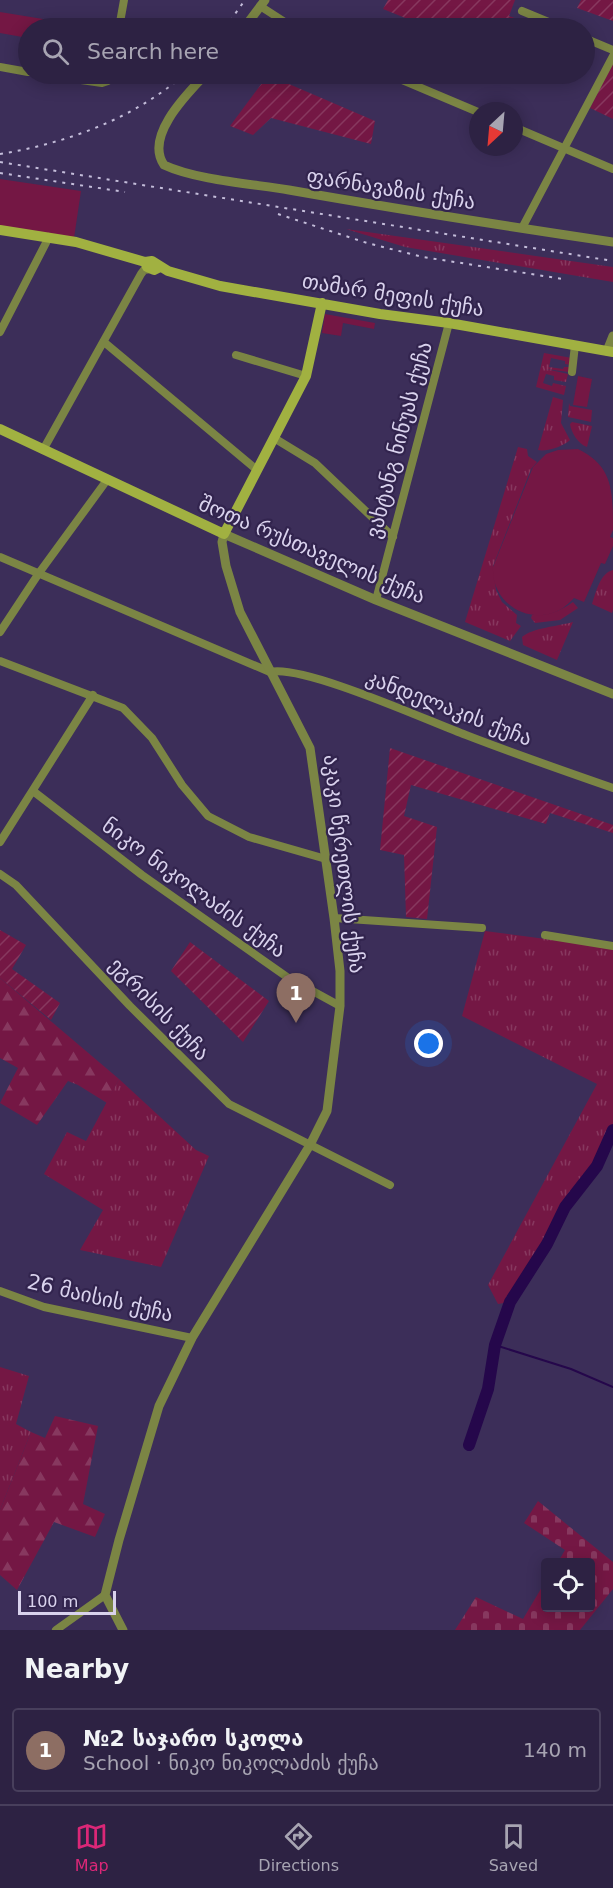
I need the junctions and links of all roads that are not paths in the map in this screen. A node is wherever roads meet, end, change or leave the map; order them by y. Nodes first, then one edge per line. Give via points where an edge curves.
1 (124, 0) edge
2 (263, 3) edge
3 (522, 11) dead end
4 (121, 18) edge
5 (252, 18) edge
6 (282, 18) edge
7 (538, 18) edge
8 (595, 42) edge
9 (613, 50) edge
10 (613, 56) edge
11 (0, 67) edge
12 (18, 70) edge
13 (197, 84) edge
14 (412, 84) edge
15 (469, 108) edge
16 (523, 131) edge
17 (564, 149) junction
18 (613, 169) edge
19 (522, 228) junction
20 (0, 230) edge
21 (49, 237) junction
22 (613, 242) edge
23 (153, 266) junction
24 (322, 303) junction
25 (449, 323) junction
26 (0, 332) edge
27 (613, 336) edge
28 (104, 342) junction
29 (575, 345) junction
30 (610, 352) edge
31 (236, 355) dead end
32 (572, 372) dead end
33 (306, 376) junction
34 (0, 429) edge
35 (274, 438) junction
36 (43, 450) junction
37 (258, 470) junction
38 (107, 480) junction
39 (224, 534) junction
40 (393, 537) junction
41 (0, 557) edge
42 (39, 573) junction
43 (376, 600) junction
44 (0, 632) edge
45 (0, 661) edge
46 (270, 672) junction
47 (613, 694) edge
48 (93, 695) junction
49 (613, 788) edge
50 (33, 791) junction
51 (0, 842) edge
52 (326, 859) junction
53 (0, 874) edge
54 (334, 918) junction
55 (482, 928) dead end
56 (545, 935) dead end
57 (613, 946) edge
58 (340, 1006) junction
59 (310, 1145) junction
60 (390, 1185) dead end
61 (0, 1291) edge
62 (192, 1338) junction
63 (105, 1595) junction
64 (56, 1630) edge
65 (123, 1630) edge

1 - 4 street
2 - 5 street
2 - 6 street
3 - 7 street
8 - 9 street
10 - 17 street
11 - 12 street
13 - 19 street, ფარნავაზის ქუჩა via 167,120 159,153 164,165 203,176
14 - 15 street
16 - 17 street
17 - 18 street
17 - 19 street
19 - 22 street, ფარნავაზის ქუჩა
20 - 21 main road, თამარ მეფის ქუჩა
21 - 23 main road, თამარ მეფის ქუჩა
21 - 26 street
23 - 24 main road, თამარ მეფის ქუჩა via 220,286
23 - 28 street via 141,274
24 - 25 main road, თამარ მეფის ქუჩა
24 - 33 main road
25 - 29 main road, თამარ მეფის ქუჩა
25 - 40 street, ვახტანგ ნინუას ქუჩა
27 - 30 street
28 - 36 street
28 - 37 street
29 - 30 main road, თამარ მეფის ქუჩა
29 - 32 street
31 - 33 street
33 - 35 main road
34 - 36 main road, შოთა რუსთაველის ქუჩა
35 - 37 main road
35 - 40 street via 315,463
36 - 38 main road, შოთა რუსთაველის ქუჩა
37 - 39 main road
38 - 39 main road, შოთა რუსთაველის ქუჩა
38 - 42 street
39 - 43 street, შოთა რუსთაველის ქუჩა
39 - 46 street, აკაკი წერეთლის ქუჩა via 226,566 240,612
40 - 43 street, ვახტანგ ნინუას ქუჩა
41 - 42 street, კანდელაკის ქუჩა
42 - 44 street
42 - 46 street, კანდელაკის ქუჩა
43 - 47 street, შოთა რუსთაველის ქუჩა
45 - 48 street
46 - 49 street, კანდელაკის ქუჩა via 279,670 327,681
46 - 52 street, აკაკი წერეთლის ქუჩა via 310,748
48 - 50 street
48 - 52 street via 123,708 152,738 182,785 208,816 249,837
50 - 51 street
50 - 58 street, ნიკო ნიკოლაძის ქუჩა via 142,875 287,977
52 - 54 street, აკაკი წერეთლის ქუჩა
53 - 59 street, ეგრისის ქუჩა via 16,885 229,1104
54 - 55 street
54 - 58 street, აკაკი წერეთლის ქუჩა
56 - 57 street
58 - 59 street, აკაკი წერეთლის ქუჩა via 327,1111
59 - 60 street, ეგრისის ქუჩა
59 - 62 street, აკაკი წერეთლის ქუჩა
61 - 62 street, 26 მაისის ქუჩა via 44,1307
62 - 63 street, აკაკი წერეთლის ქუჩა via 159,1406
63 - 64 street
63 - 65 street

